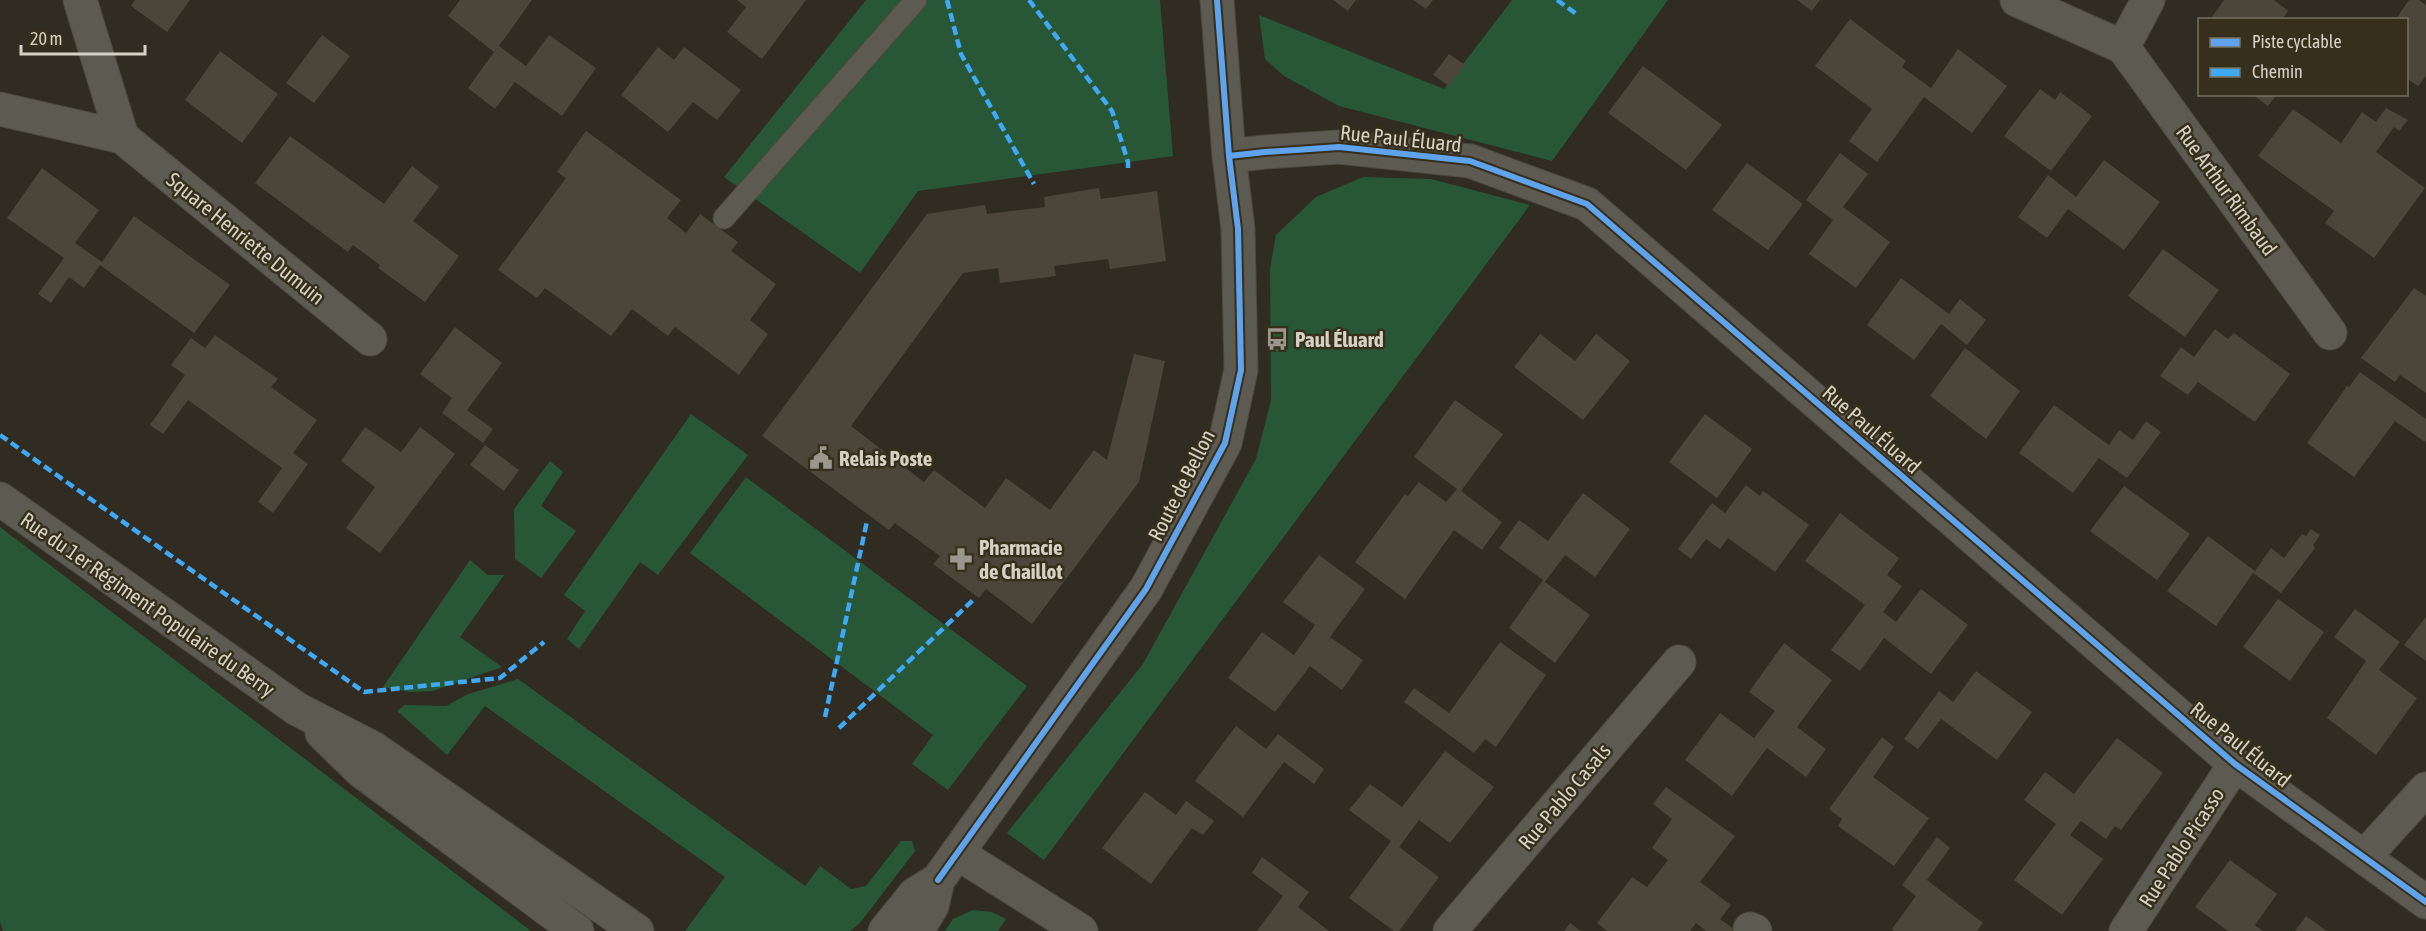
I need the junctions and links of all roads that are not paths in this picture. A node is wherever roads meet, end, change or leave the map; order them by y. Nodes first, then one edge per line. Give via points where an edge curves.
1 (80, 0) edge
2 (916, 0) edge
3 (1217, 0) edge
4 (2017, 0) edge
5 (2148, 0) edge
6 (2123, 47) junction
7 (0, 109) edge
8 (122, 137) junction
9 (1229, 156) junction
10 (724, 218) dead end
11 (2330, 333) dead end
12 (370, 339) dead end
13 (0, 499) edge
14 (1679, 662) dead end
15 (297, 709) junction
16 (2235, 764) junction
17 (2426, 789) edge
18 (957, 853) junction
19 (2364, 857) junction
20 (938, 880) junction
21 (2426, 902) edge
22 (577, 931) edge
23 (637, 931) edge
24 (885, 931) edge
25 (917, 931) edge
26 (1081, 931) edge
27 (1450, 931) edge
28 (2126, 931) edge

1 - 8 street
2 - 10 lane
3 - 9 street, Route de Bellon
4 - 6 street
5 - 6 street
6 - 11 street, Rue Arthur Rimbaud
7 - 8 street, Square Henriette Dumuin
8 - 12 street, Square Henriette Dumuin
9 - 16 street, Rue Paul Éluard via 1339,147 1470,161 1587,204
9 - 18 street, Route de Bellon via 1238,230 1241,370 1225,443 1146,589
13 - 15 street, Rue du 1er Régiment Populaire du Berry
14 - 27 street, Rue Pablo Casals
15 - 22 street, Rue du 1er Régiment Populaire du Berry via 361,771
15 - 23 street, Rue du 1er Régiment Populaire du Berry via 373,748
16 - 19 street, Rue Paul Éluard
16 - 28 street, Rue Pablo Picasso
17 - 19 street
18 - 20 street, Route de Bellon
18 - 26 street
19 - 21 street, Rue Paul Éluard
20 - 24 street, Route de Bellon via 915,894
20 - 25 street, Route de Bellon via 932,906

